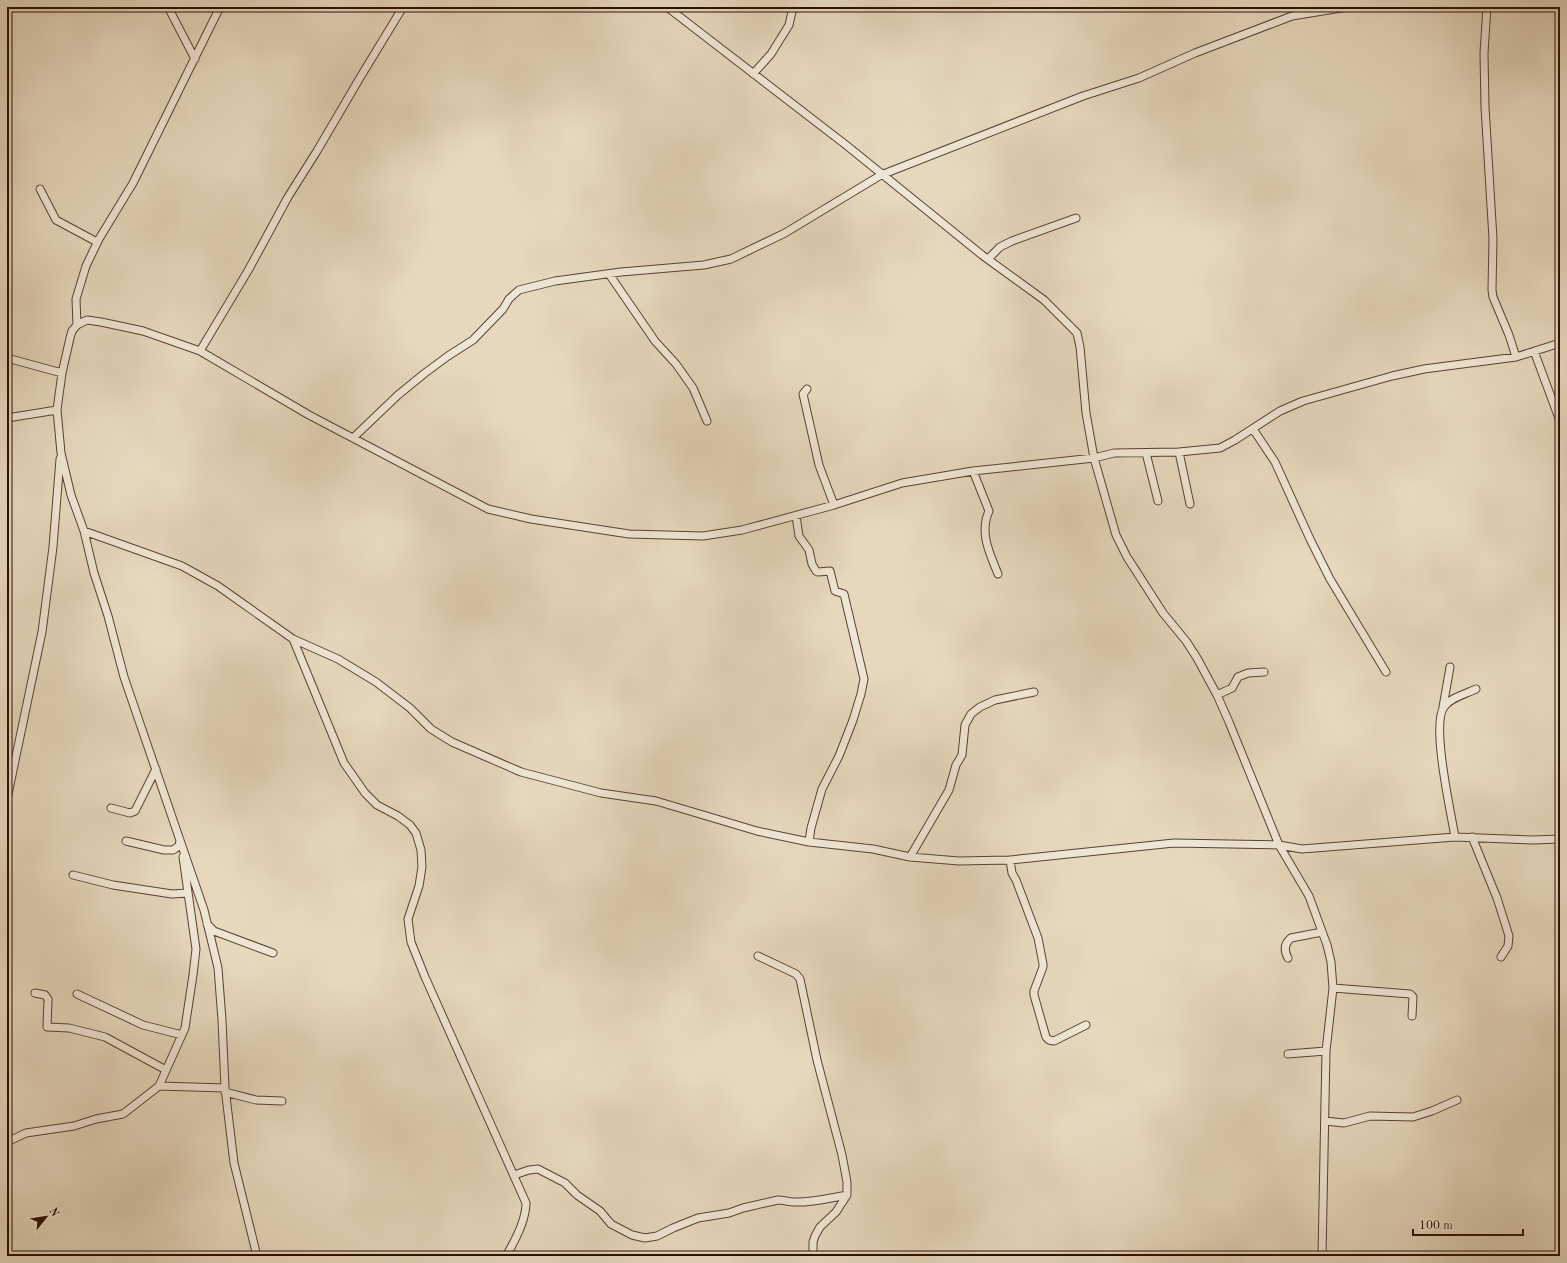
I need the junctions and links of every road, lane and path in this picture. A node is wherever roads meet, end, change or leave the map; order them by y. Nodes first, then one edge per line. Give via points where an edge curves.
1 (168, 7) edge
2 (220, 7) edge
3 (403, 7) edge
4 (667, 7) edge
5 (793, 7) edge
6 (1347, 7) edge
7 (1487, 7) edge
8 (194, 59) junction
9 (753, 74) junction
10 (881, 175) junction
11 (40, 189) dead end
12 (1076, 218) dead end
13 (97, 242) junction
14 (988, 259) junction
15 (609, 274) junction
16 (77, 325) junction
17 (1559, 344) edge
18 (200, 351) junction
19 (1534, 351) junction
20 (1516, 357) junction
21 (7, 358) edge
22 (62, 373) junction
23 (807, 388) dead end
24 (57, 410) junction
25 (7, 418) edge
26 (707, 420) dead end
27 (1560, 421) edge
28 (1253, 429) junction
29 (353, 438) junction
30 (1179, 452) junction
31 (61, 453) junction
32 (1146, 453) junction
33 (1094, 458) junction
34 (973, 471) junction
35 (1158, 502) dead end
36 (1190, 504) dead end
37 (834, 505) junction
38 (796, 516) junction
39 (84, 531) junction
40 (998, 574) dead end
41 (293, 639) junction
42 (1450, 668) dead end
43 (1264, 672) dead end
44 (1386, 672) dead end
45 (1476, 689) dead end
46 (1034, 692) dead end
47 (1217, 695) junction
48 (1443, 708) junction
49 (156, 769) junction
50 (7, 799) edge
51 (111, 808) dead end
52 (1455, 837) junction
53 (1472, 837) junction
54 (1560, 839) edge
55 (180, 840) junction
56 (126, 842) dead end
57 (809, 842) junction
58 (1278, 845) junction
59 (183, 849) junction
60 (910, 857) junction
61 (1010, 860) junction
62 (73, 875) dead end
63 (188, 893) junction
64 (207, 924) junction
65 (1322, 932) junction
66 (273, 953) dead end
67 (758, 956) dead end
68 (1501, 957) dead end
69 (1288, 958) dead end
70 (1333, 988) junction
71 (35, 993) dead end
72 (77, 994) dead end
73 (1412, 1016) dead end
74 (1086, 1025) dead end
75 (182, 1035) junction
76 (1326, 1051) junction
77 (1288, 1054) dead end
78 (166, 1070) junction
79 (159, 1086) junction
80 (225, 1090) junction
81 (1457, 1100) dead end
82 (282, 1101) dead end
83 (1325, 1121) junction
84 (7, 1142) edge
85 (514, 1175) junction
86 (847, 1195) junction
87 (257, 1256) edge
88 (506, 1256) edge
89 (813, 1256) edge
90 (1322, 1256) edge

1 - 8 street
2 - 8 street
3 - 18 street via 288,197
4 - 9 street
5 - 9 street via 789,25 771,54
6 - 10 street via 1292,16 1194,53 1139,78 1083,96
7 - 20 street via 1484,53 1493,239 1492,290
8 - 13 street via 133,182
9 - 10 street
10 - 14 street
10 - 15 street via 785,233 731,259 704,265
11 - 13 street via 56,220
12 - 14 street via 1012,241 1000,247
13 - 16 street via 79,285 76,299
14 - 33 street via 1044,300 1077,332
15 - 26 street via 655,341 693,388
15 - 29 street via 519,290 472,340 398,395
16 - 18 street via 87,320 101,322 143,331
16 - 22 street via 70,338
17 - 19 street
18 - 29 street
19 - 20 street
19 - 27 street
20 - 28 street via 1424,369 1386,378 1303,401 1280,411
21 - 22 street
22 - 24 street
23 - 37 street via 803,394 807,414 819,465
24 - 25 street
24 - 31 street
28 - 30 street via 1220,448
28 - 44 street via 1275,462 1330,579
29 - 38 street via 488,509 530,519 629,534 703,536 742,530
30 - 32 street
30 - 36 street
31 - 39 street via 71,495
31 - 50 street via 42,632
32 - 33 street via 1114,453
32 - 35 street
33 - 34 street
33 - 47 street via 1116,535 1127,557 1163,614 1186,641
34 - 37 street via 902,483
34 - 40 street via 989,511 985,536
37 - 38 street
38 - 57 street via 799,536 810,550 812,564 818,572 830,571 835,591 844,594 864,679 853,720 822,789
39 - 41 street via 182,566 218,586
39 - 49 street via 124,677
41 - 57 street via 338,659 376,682 410,708 431,729 452,742 520,772 601,793 656,801 757,831
41 - 85 street via 344,763 365,793 377,805 398,816 416,833 422,867 408,919 411,942
42 - 48 street
43 - 47 street via 1238,677 1232,688
45 - 48 street via 1449,701
46 - 60 street via 995,700 971,714 965,725 962,755 956,765 949,790
47 - 58 street
48 - 52 street via 1440,716 1440,748
49 - 51 street via 135,812
49 - 55 street
52 - 53 street
52 - 58 street via 1302,849
53 - 54 street
53 - 68 street via 1497,898 1509,936 1508,946
55 - 56 street via 179,846 173,850
55 - 59 street
57 - 60 street
58 - 61 street via 1174,842
58 - 65 street via 1309,896
59 - 63 street via 182,858
59 - 64 street
60 - 61 street via 959,861
61 - 74 street via 1012,873 1038,938 1043,967 1034,994 1046,1036 1054,1041
62 - 63 street via 113,885 172,894
63 - 75 street via 196,950 189,1009
64 - 66 street via 214,931
64 - 80 street via 218,968
65 - 69 street via 1290,938 1285,946
65 - 70 street via 1330,962
67 - 86 street via 796,974 800,979 817,1060 842,1155
70 - 73 street via 1410,994 1413,997
70 - 76 street
71 - 78 street via 45,995 48,999 47,1027 69,1028 105,1037
72 - 75 street via 143,1025
75 - 78 street
76 - 77 street
76 - 83 street
78 - 79 street
79 - 80 street
79 - 84 street via 123,1114 74,1126 26,1133
80 - 82 street via 256,1100
80 - 87 street via 234,1163
81 - 83 street via 1413,1117 1370,1116 1344,1123
83 - 90 street
85 - 86 street via 538,1169 565,1183 600,1211 611,1224 632,1235 645,1238 657,1236 698,1218 730,1214 743,1208 778,1200 792,1202
85 - 88 street via 523,1194 526,1210
86 - 89 street via 836,1212 820,1227 813,1242

